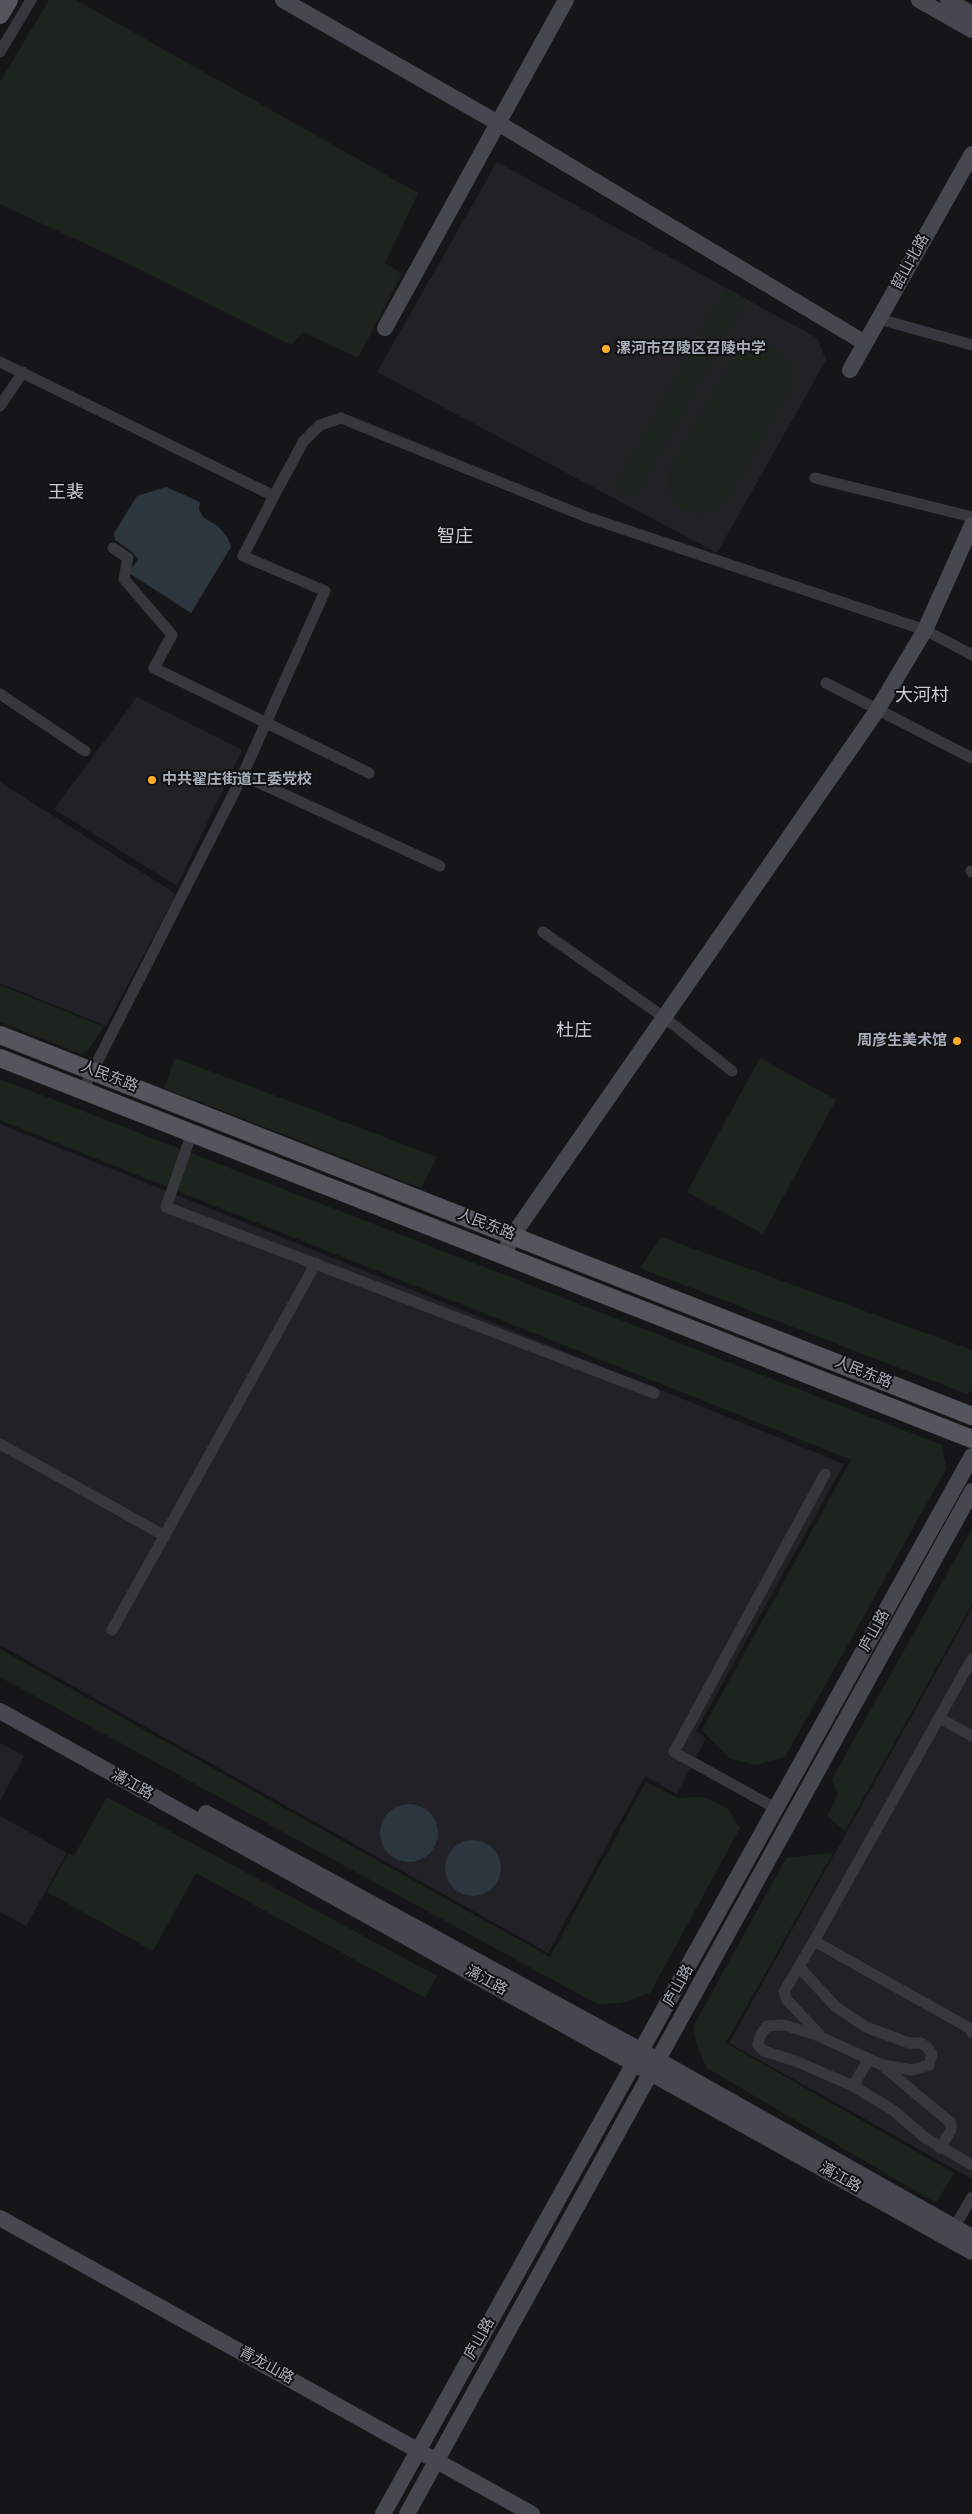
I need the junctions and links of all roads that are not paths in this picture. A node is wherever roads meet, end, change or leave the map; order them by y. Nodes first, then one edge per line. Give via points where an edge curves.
1 (9, 0) edge
2 (31, 0) edge
3 (283, 0) edge
4 (566, 0) edge
5 (920, 0) edge
6 (948, 0) edge
7 (972, 14) edge
8 (0, 15) edge
9 (972, 30) edge
10 (0, 52) edge
11 (498, 123) junction
12 (972, 154) edge
13 (879, 319) junction
14 (385, 328) dead end
15 (866, 342) junction
16 (972, 345) edge
17 (0, 362) edge
18 (850, 370) dead end
19 (23, 372) junction
20 (0, 406) edge
21 (815, 478) dead end
22 (274, 496) junction
23 (972, 517) edge
24 (972, 525) edge
25 (113, 548) dead end
26 (925, 630) junction
27 (972, 655) edge
28 (826, 683) dead end
29 (0, 694) edge
30 (877, 710) junction
31 (265, 724) junction
32 (85, 751) dead end
33 (972, 758) edge
34 (369, 773) dead end
35 (242, 775) junction
36 (440, 866) dead end
37 (543, 932) dead end
38 (665, 1018) junction
39 (0, 1035) edge
40 (0, 1058) edge
41 (92, 1071) junction
42 (732, 1071) dead end
43 (82, 1090) junction
44 (192, 1133) junction
45 (513, 1235) junction
46 (503, 1256) junction
47 (316, 1264) junction
48 (654, 1393) dead end
49 (972, 1416) edge
50 (972, 1439) edge
51 (0, 1444) edge
52 (972, 1456) edge
53 (825, 1474) dead end
54 (972, 1491) edge
55 (165, 1536) junction
56 (112, 1630) dead end
57 (972, 1659) edge
58 (0, 1700) edge
59 (0, 1711) edge
60 (939, 1718) junction
61 (972, 1736) edge
62 (777, 1809) junction
63 (792, 1818) junction
64 (814, 1941) junction
65 (799, 1967) junction
66 (801, 2017) junction
67 (795, 2028) junction
68 (972, 2033) edge
69 (824, 2039) junction
70 (638, 2057) junction
71 (869, 2059) junction
72 (882, 2065) junction
73 (654, 2067) junction
74 (913, 2070) junction
75 (905, 2083) junction
76 (853, 2086) junction
77 (940, 2148) junction
78 (972, 2165) edge
79 (972, 2197) edge
80 (0, 2218) edge
81 (951, 2233) junction
82 (972, 2237) edge
83 (972, 2252) edge
84 (418, 2450) junction
85 (437, 2460) junction
86 (383, 2514) edge
87 (407, 2514) edge
88 (532, 2514) edge

1 - 8 main road
2 - 10 street
3 - 11 street
4 - 11 street
5 - 9 street
6 - 7 street
11 - 14 street
11 - 15 street
12 - 13 street, 韶山北路
13 - 15 street, 韶山北路
13 - 16 street
15 - 18 street, 韶山北路
17 - 19 street
19 - 20 street
19 - 22 street
21 - 23 street
22 - 26 street via 303,442 320,425 341,418 584,516
22 - 31 street via 243,556 325,591
24 - 26 street
25 - 31 street via 128,558 124,579 172,635 154,668
26 - 27 street
26 - 30 street
28 - 30 street
29 - 32 street
30 - 33 street
30 - 38 street
31 - 34 street
31 - 35 street
35 - 36 street
35 - 41 street
37 - 38 street
38 - 42 street
38 - 45 street
39 - 41 main road, 人民东路
40 - 43 main road, 人民东路
41 - 43 street
41 - 45 main road, 人民东路
43 - 44 main road, 人民东路
44 - 46 main road, 人民东路
44 - 47 street via 166,1207
45 - 46 street
45 - 49 main road, 人民东路
46 - 50 main road, 人民东路
47 - 48 street
47 - 55 street
51 - 55 street
52 - 62 street, 庐山路
53 - 62 street via 674,1752
54 - 63 street, 庐山路
55 - 56 street
57 - 60 street
58 - 70 street, 漓江路
59 - 70 street, 漓江路
60 - 61 street
60 - 64 street
62 - 63 street
62 - 70 street, 庐山路
63 - 73 street, 庐山路
64 - 65 street
64 - 68 street via 971,2029
65 - 66 street via 784,1992
65 - 74 street via 836,2007 866,2026 927,2047 932,2054 929,2065
66 - 67 street
66 - 69 street
67 - 69 street
67 - 76 street via 767,2026 758,2045 764,2051
69 - 71 street
70 - 73 street, 漓江路
70 - 84 street, 庐山路
71 - 72 street
71 - 76 street
72 - 74 street
72 - 75 street
73 - 81 street, 漓江路
73 - 85 street, 庐山路
74 - 75 street
75 - 77 street via 951,2123 951,2130
76 - 77 street via 893,2110
77 - 78 street
79 - 81 street
80 - 84 street, 青龙山路
81 - 82 street, 漓江路
81 - 83 street, 漓江路
84 - 85 street, 青龙山路
84 - 86 street, 庐山路
85 - 87 street, 庐山路
85 - 88 street, 青龙山路

